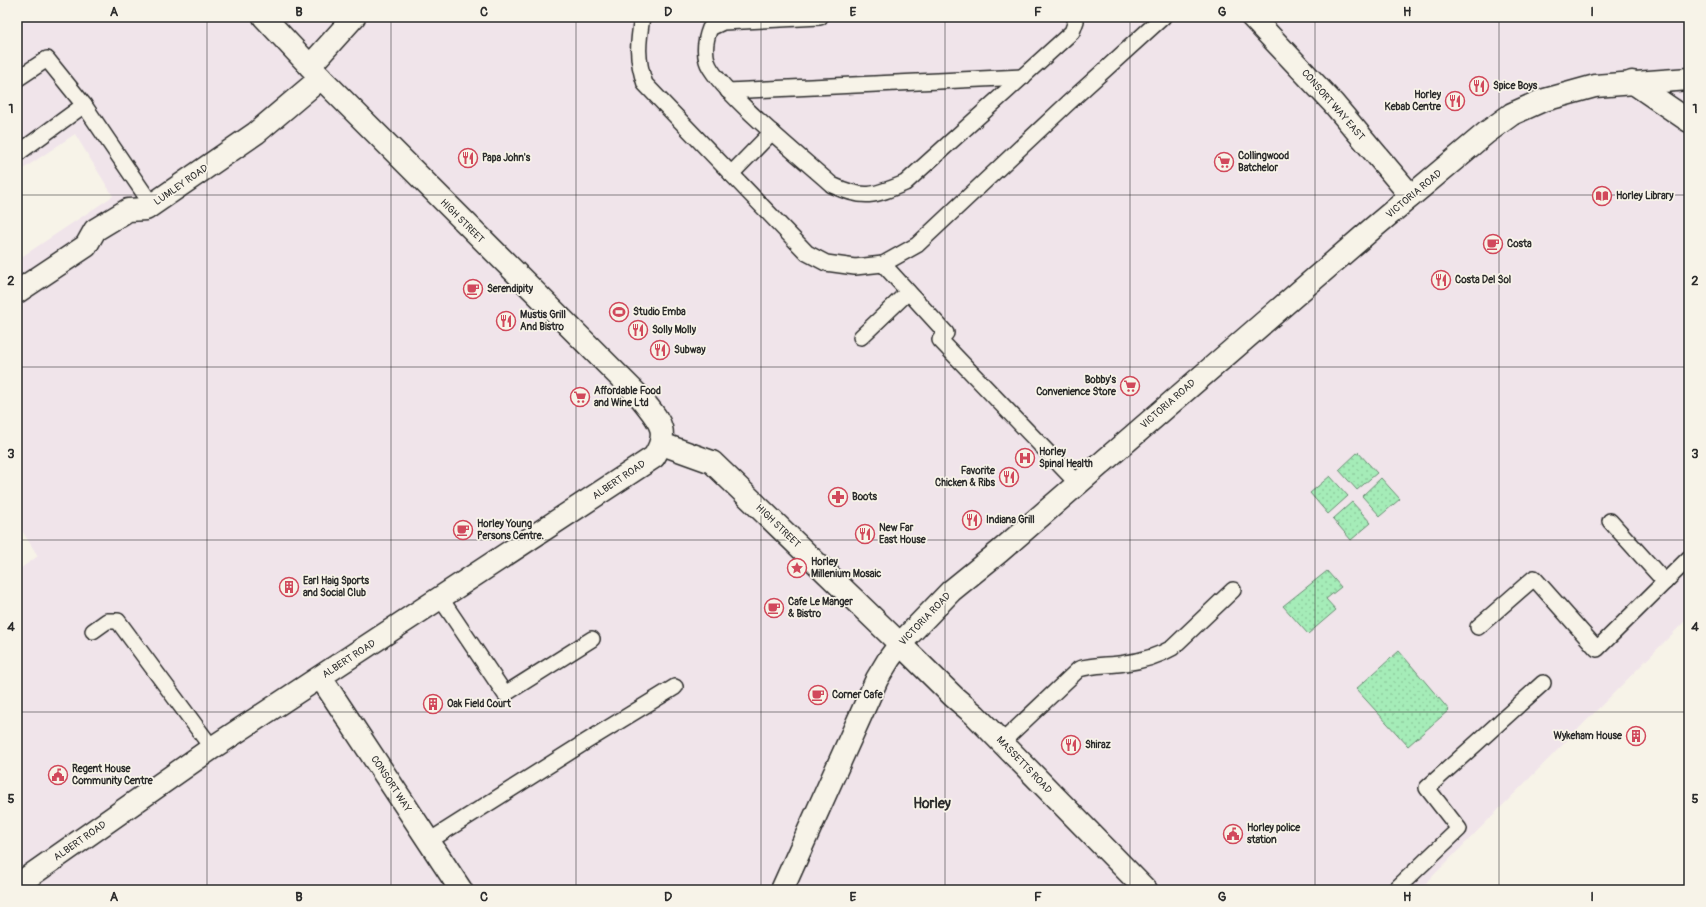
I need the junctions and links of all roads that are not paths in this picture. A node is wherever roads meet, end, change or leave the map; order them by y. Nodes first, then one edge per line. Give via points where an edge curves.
1 (264, 17) edge
2 (354, 17) edge
3 (642, 17) edge
4 (820, 17) edge
5 (1074, 17) edge
6 (1163, 17) edge
7 (1252, 17) edge
8 (316, 72) junction
9 (1023, 77) junction
10 (17, 79) edge
11 (1689, 79) edge
12 (1632, 82) junction
13 (728, 91) junction
14 (84, 105) junction
15 (1689, 121) edge
16 (772, 132) junction
17 (17, 154) edge
18 (731, 174) junction
19 (1411, 196) junction
20 (149, 207) junction
21 (883, 264) junction
22 (17, 292) edge
23 (908, 292) junction
24 (861, 336) dead end
25 (661, 434) junction
26 (1078, 484) junction
27 (1610, 522) dead end
28 (1689, 558) edge
29 (1665, 582) junction
30 (1233, 590) dead end
31 (441, 599) junction
32 (1478, 627) dead end
33 (93, 631) dead end
34 (592, 639) dead end
35 (900, 644) junction
36 (321, 678) junction
37 (1543, 683) dead end
38 (675, 687) dead end
39 (1002, 742) junction
40 (212, 748) junction
41 (429, 841) junction
42 (17, 885) edge
43 (461, 890) edge
44 (782, 890) edge
45 (1146, 890) edge
46 (1395, 890) edge

1 - 8 street, HIGH STREET
2 - 8 street
3 - 18 lane via 637,51 645,84
4 - 13 lane via 724,22 710,28 705,39 707,62
5 - 9 lane via 1076,21 1072,32
6 - 21 lane via 917,245
7 - 19 street, CONSORT WAY EAST via 1333,103
8 - 20 street, LUMLEY ROAD via 256,133
8 - 25 street, HIGH STREET via 641,398
9 - 13 lane
9 - 16 lane via 906,183 871,196 850,193 832,185
10 - 14 lane via 47,59
11 - 12 street, VICTORIA ROAD
12 - 15 street
12 - 19 street, VICTORIA ROAD via 1595,86 1541,101 1512,114 1486,132
13 - 16 lane
14 - 17 lane
14 - 20 lane
16 - 18 lane
18 - 21 lane via 807,253 826,263 855,267
19 - 26 street, VICTORIA ROAD
20 - 22 street, LUMLEY ROAD via 128,210 95,230 86,246
21 - 23 lane
23 - 24 lane
23 - 26 lane via 946,333 940,340
25 - 31 street, ALBERT ROAD via 654,457
25 - 35 street, HIGH STREET via 712,462
26 - 35 street, VICTORIA ROAD via 950,591
27 - 29 lane
28 - 29 lane
29 - 32 lane via 1597,649 1534,578
30 - 39 lane via 1172,648 1161,654 1125,663 1092,665 1079,669
31 - 34 lane via 505,694
31 - 36 street, ALBERT ROAD
33 - 40 lane via 108,621 118,621
35 - 39 street, MASSETTS ROAD
35 - 44 street, VICTORIA ROAD via 877,679
36 - 40 street, ALBERT ROAD
36 - 41 street, CONSORT WAY
37 - 46 lane via 1427,788 1459,829
38 - 41 lane
39 - 45 street, MASSETTS ROAD
40 - 42 street, ALBERT ROAD
41 - 43 street, CONSORT WAY

